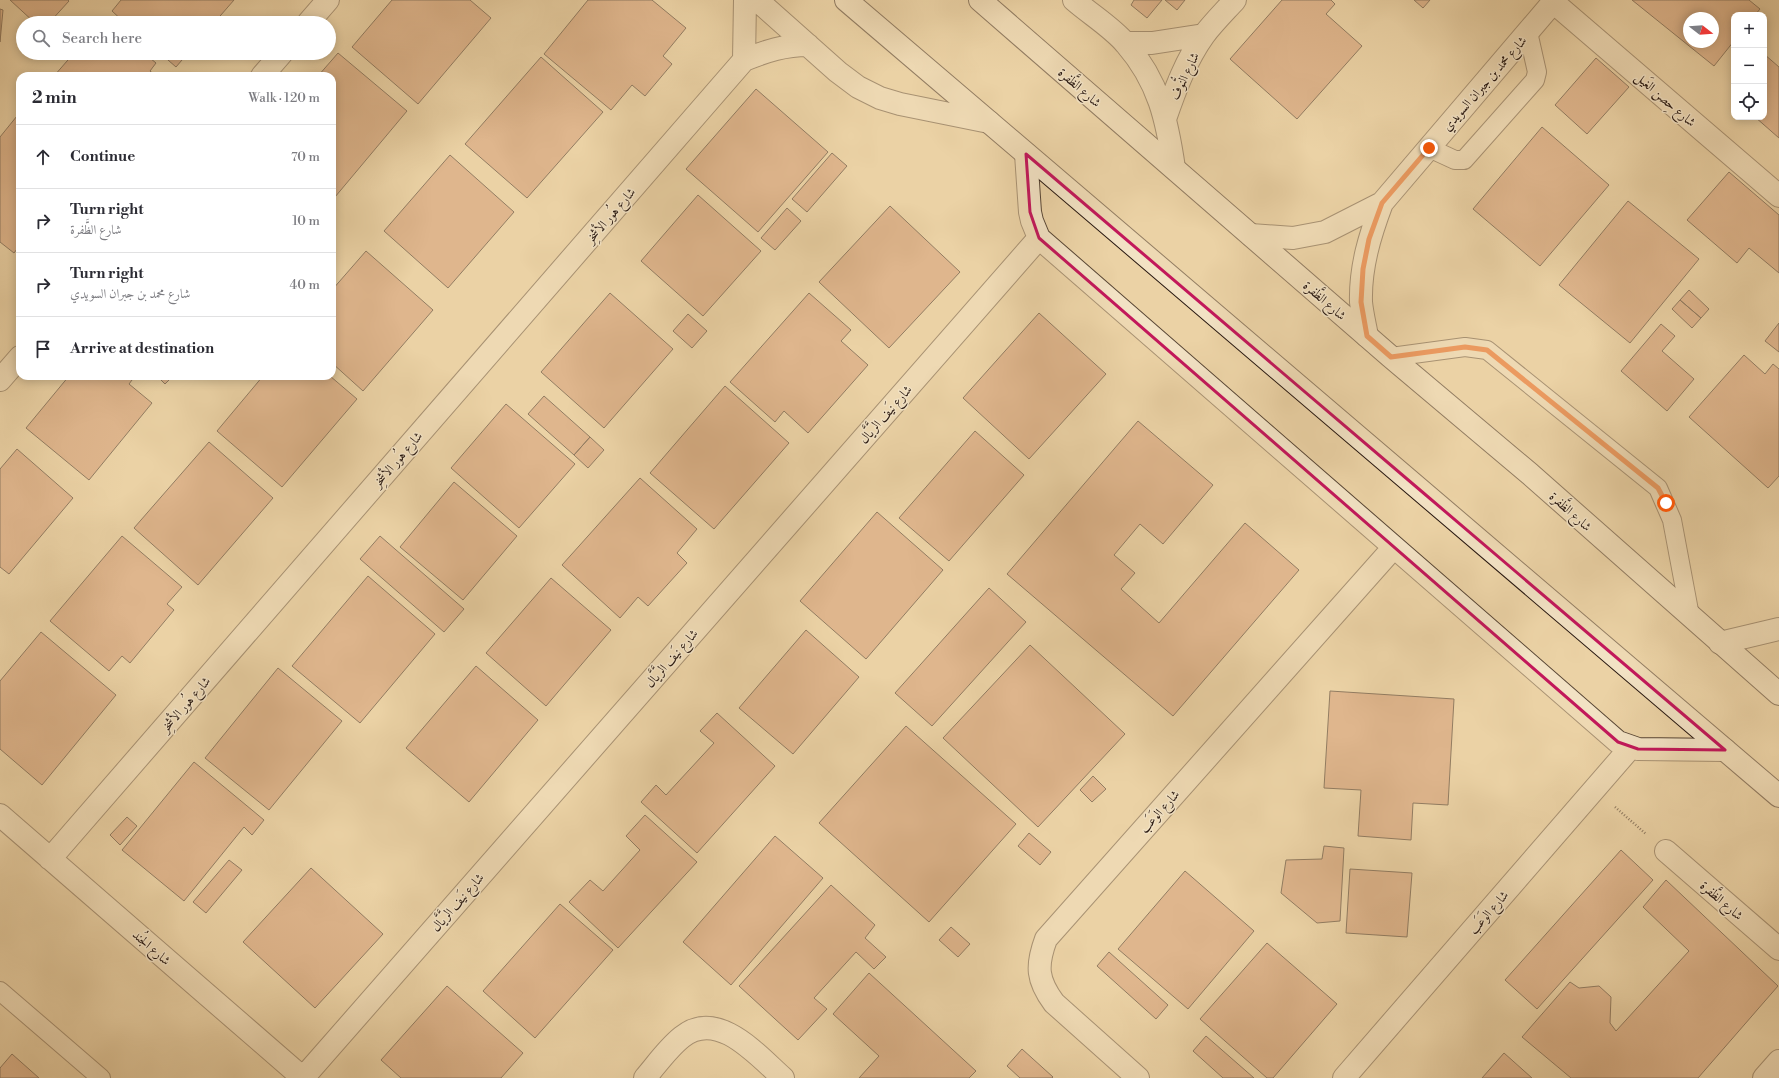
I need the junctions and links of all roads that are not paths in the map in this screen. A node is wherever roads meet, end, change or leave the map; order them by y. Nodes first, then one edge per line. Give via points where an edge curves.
1 (328, 0) edge
2 (745, 0) edge
3 (757, 0) edge
4 (846, 0) edge
5 (980, 0) edge
6 (1074, 0) edge
7 (1235, 0) edge
8 (1554, 1) edge
9 (314, 16) edge
10 (1528, 32) junction
11 (1204, 34) junction
12 (1125, 43) junction
13 (808, 45) junction
14 (276, 60) edge
15 (744, 60) junction
16 (265, 72) edge
17 (1166, 119) junction
18 (989, 122) junction
19 (1429, 148) junction
20 (1026, 154) junction
21 (1174, 168) junction
22 (1779, 196) edge
23 (1382, 203) junction
24 (1251, 235) junction
25 (1039, 238) junction
26 (1367, 336) junction
27 (1391, 357) junction
28 (16, 362) edge
29 (0, 380) edge
30 (1394, 547) junction
31 (1690, 616) junction
32 (1779, 629) edge
33 (1720, 643) junction
34 (1779, 694) edge
35 (1631, 747) junction
36 (1725, 750) junction
37 (1779, 796) edge
38 (0, 815) edge
39 (1666, 851) road end
40 (50, 859) junction
41 (1779, 949) edge
42 (0, 991) edge
43 (1779, 1061) edge
44 (101, 1078) edge
45 (303, 1078) edge
46 (645, 1078) edge
47 (783, 1078) edge
48 (1138, 1078) edge
49 (1344, 1078) edge
50 (1764, 1078) edge

1 - 9 street
2 - 15 street
3 - 13 street
4 - 18 street
5 - 21 street, شارع الظَّفرة
6 - 12 street
7 - 11 street, شارع النُّوف
8 - 10 street, شارع محمد بن جبران السويدي
8 - 22 street, شارع حِصن الغَيل
10 - 19 street, شارع محمد بن جبران السويدي
10 - 19 lane via 1537,72 1535,80 1464,160 1455,160
11 - 12 street, شارع النُّوف via 1152,43
11 - 17 street, شارع النُّوف via 1179,83
12 - 17 street via 1144,68
13 - 15 street, شارع هُور الأشخِر via 790,45
13 - 18 street via 858,86 880,98
14 - 16 street
15 - 40 street, شارع هُور الأشخِر
17 - 21 street
18 - 20 street
19 - 23 street, شارع محمد بن جبران السويدي
20 - 25 street via 1030,212
20 - 36 street
21 - 24 street, شارع الظَّفرة
23 - 24 street, شارع محمد بن جبران السويدي via 1325,232 1293,238
23 - 26 street, شارع محمد بن جبران السويدي via 1369,239 1363,269 1361,302
24 - 26 street, شارع الظَّفرة
25 - 30 street
25 - 45 street, شارع نَيف الرَّيَّال
26 - 27 street, شارع الظَّفرة
27 - 31 street, شارع الظَّفرة via 1530,474
27 - 31 lane via 1465,347 1487,350 1658,488 1672,520
28 - 29 street
30 - 35 street via 1618,742
30 - 48 street, شارع الوَعَب via 1046,939 1040,955 1039,972 1044,989 1054,1003
31 - 33 street, شارع الظَّفرة
32 - 33 street
33 - 34 street, شارع الظَّفرة
35 - 36 street
35 - 49 street, شارع الوَعَب
36 - 37 street
38 - 40 street, شارع الجُند
39 - 41 street, شارع الظَّفرة
40 - 45 street, شارع الجُند
42 - 44 lane
43 - 50 street
46 - 47 street via 683,1036 695,1030 708,1028 720,1029 731,1034

